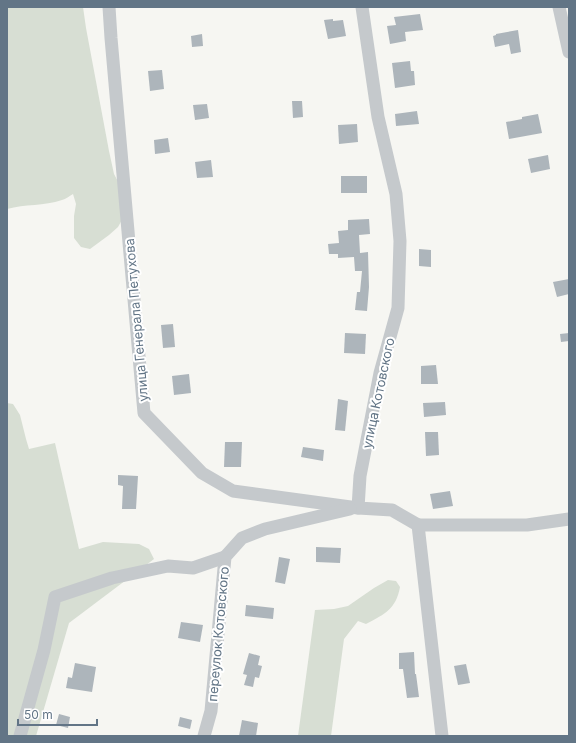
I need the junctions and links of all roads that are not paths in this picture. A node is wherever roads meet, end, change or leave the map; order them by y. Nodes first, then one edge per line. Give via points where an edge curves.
1 (109, 7) edge
2 (362, 7) edge
3 (559, 7) edge
4 (569, 52) edge
5 (358, 508) junction
6 (569, 519) edge
7 (418, 526) junction
8 (225, 557) junction
9 (20, 736) edge
10 (204, 736) edge
11 (442, 736) edge

1 - 5 street, улица Генерала Петухова via 144,413 202,472 233,491
2 - 5 street, улица Котовского via 378,117 396,194 400,241 398,308 380,373 360,476
3 - 4 street
5 - 7 street via 392,510
5 - 8 street, переулок Котовского via 265,529 242,538
6 - 7 street via 527,525
7 - 11 street
8 - 9 street via 193,568 168,566 112,578 54,597 44,650
8 - 10 street, переулок Котовского via 211,711

